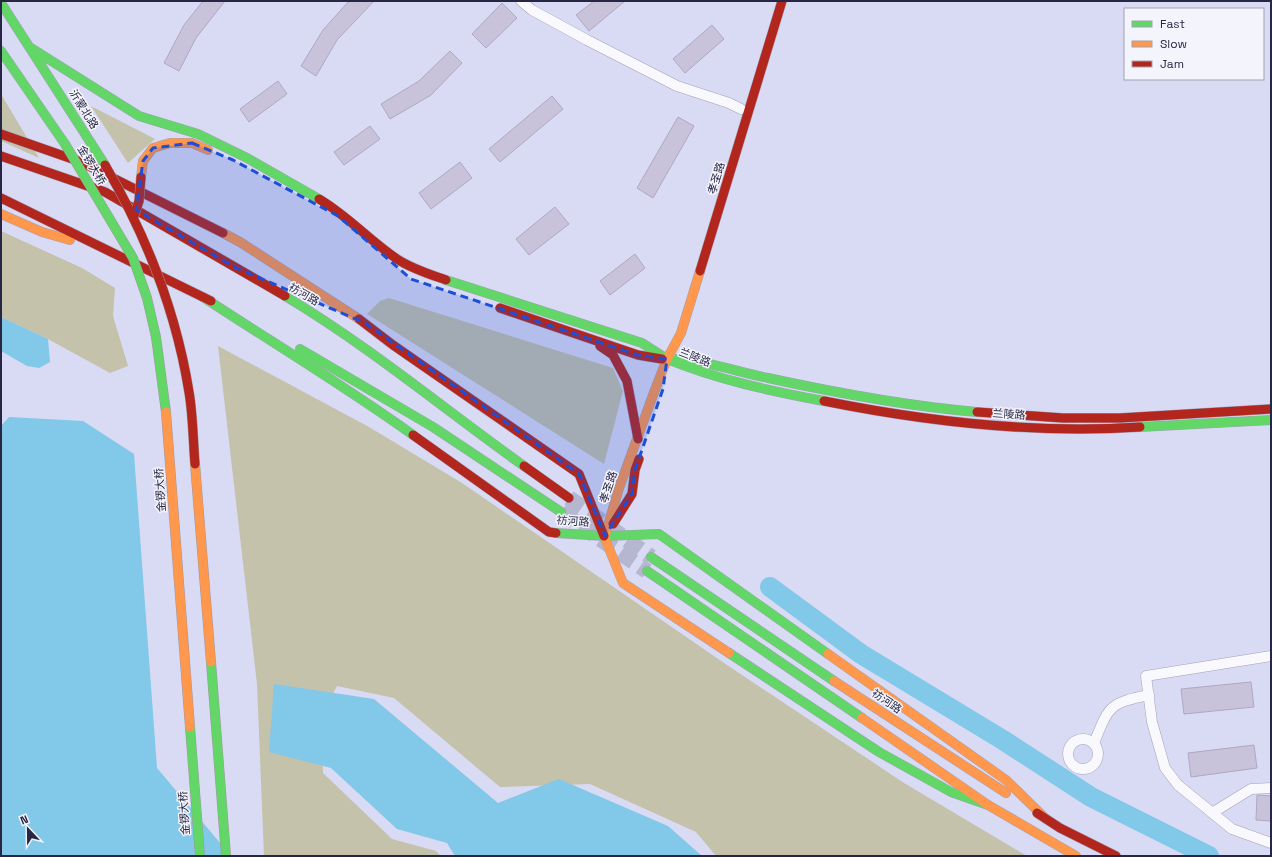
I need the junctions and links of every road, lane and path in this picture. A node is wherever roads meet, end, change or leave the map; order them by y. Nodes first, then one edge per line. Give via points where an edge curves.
1 (521, 1) edge
2 (775, 1) edge
3 (782, 1) edge
4 (1, 3) edge
5 (31, 48) junction
6 (1, 50) edge
7 (741, 110) junction
8 (1, 134) edge
9 (1, 146) edge
10 (1, 156) edge
11 (105, 192) junction
12 (1, 198) edge
13 (1, 214) edge
14 (134, 216) junction
15 (120, 255) junction
16 (234, 267) junction
17 (406, 274) dead end
18 (203, 297) junction
19 (493, 306) dead end
20 (365, 323) junction
21 (591, 339) junction
22 (667, 359) junction
23 (1271, 409) edge
24 (1271, 420) edge
25 (638, 439) junction
26 (569, 498) tunnel mouth
27 (561, 512) tunnel mouth
28 (605, 536) junction
29 (651, 557) tunnel mouth
30 (647, 571) tunnel mouth
31 (1271, 656) edge
32 (1149, 695) junction
33 (1094, 743) dead end
34 (1271, 788) edge
35 (988, 805) junction
36 (1212, 813) junction
37 (1046, 819) junction
38 (1271, 843) edge
39 (200, 856) edge
40 (226, 856) edge
41 (1076, 856) edge
42 (1116, 856) edge

1 - 7 street via 580,37 677,86 729,103
2 - 7 main road, 孝圣路
3 - 22 main road, 孝圣路 via 681,333
4 - 5 main road, 沂蒙北路
5 - 14 main road, 沂蒙北路, bridge
5 - 22 main road via 139,116 198,134 247,158 338,210 375,243 416,270 642,343
6 - 39 main road, 金锣大桥, bridge via 65,144 134,258 147,298 164,390
7 - 22 main road, 孝圣路
8 - 20 main road via 81,162 168,204 240,242
9 - 11 main road
10 - 11 main road, 祊河路
11 - 16 main road, 祊河路
12 - 15 main road, 祊河路
13 - 15 main road via 42,232
14 - 17 main road, bridge via 139,201 143,161 153,148 170,143 192,143 234,160 338,216
14 - 40 main road, 沂蒙北路, bridge via 164,289 178,336 189,392
15 - 18 main road, 祊河路
16 - 20 main road
16 - 26 main road, 祊河路 via 320,317 383,360 473,430
18 - 27 main road, 祊河路 via 355,379 458,442
18 - 28 main road, 祊河路 via 360,397 549,532
19 - 21 main road
20 - 28 main road via 579,474
21 - 22 main road via 638,355
21 - 25 main road via 613,355 627,381
22 - 23 main road, 兰陵路 via 695,360 728,370 844,394 952,410 1063,418 1120,418
22 - 24 main road, 兰陵路 via 725,381 842,405 950,420 1063,429 1121,429
22 - 25 main road, 孝圣路
22 - 28 main road, 孝圣路 via 663,389 635,470 632,494
25 - 28 main road, 孝圣路 via 619,488
28 - 35 main road via 624,583 880,752 950,792
28 - 37 main road, 祊河路 via 659,534 1006,780
29 - 37 main road, 祊河路 via 881,712
30 - 35 main road
31 - 32 street via 1146,676
32 - 33 street via 1126,700 1111,707
32 - 36 street via 1152,722 1165,768 1178,785
34 - 36 street via 1251,789
35 - 41 main road
36 - 38 street via 1232,829
37 - 42 main road, 祊河路

